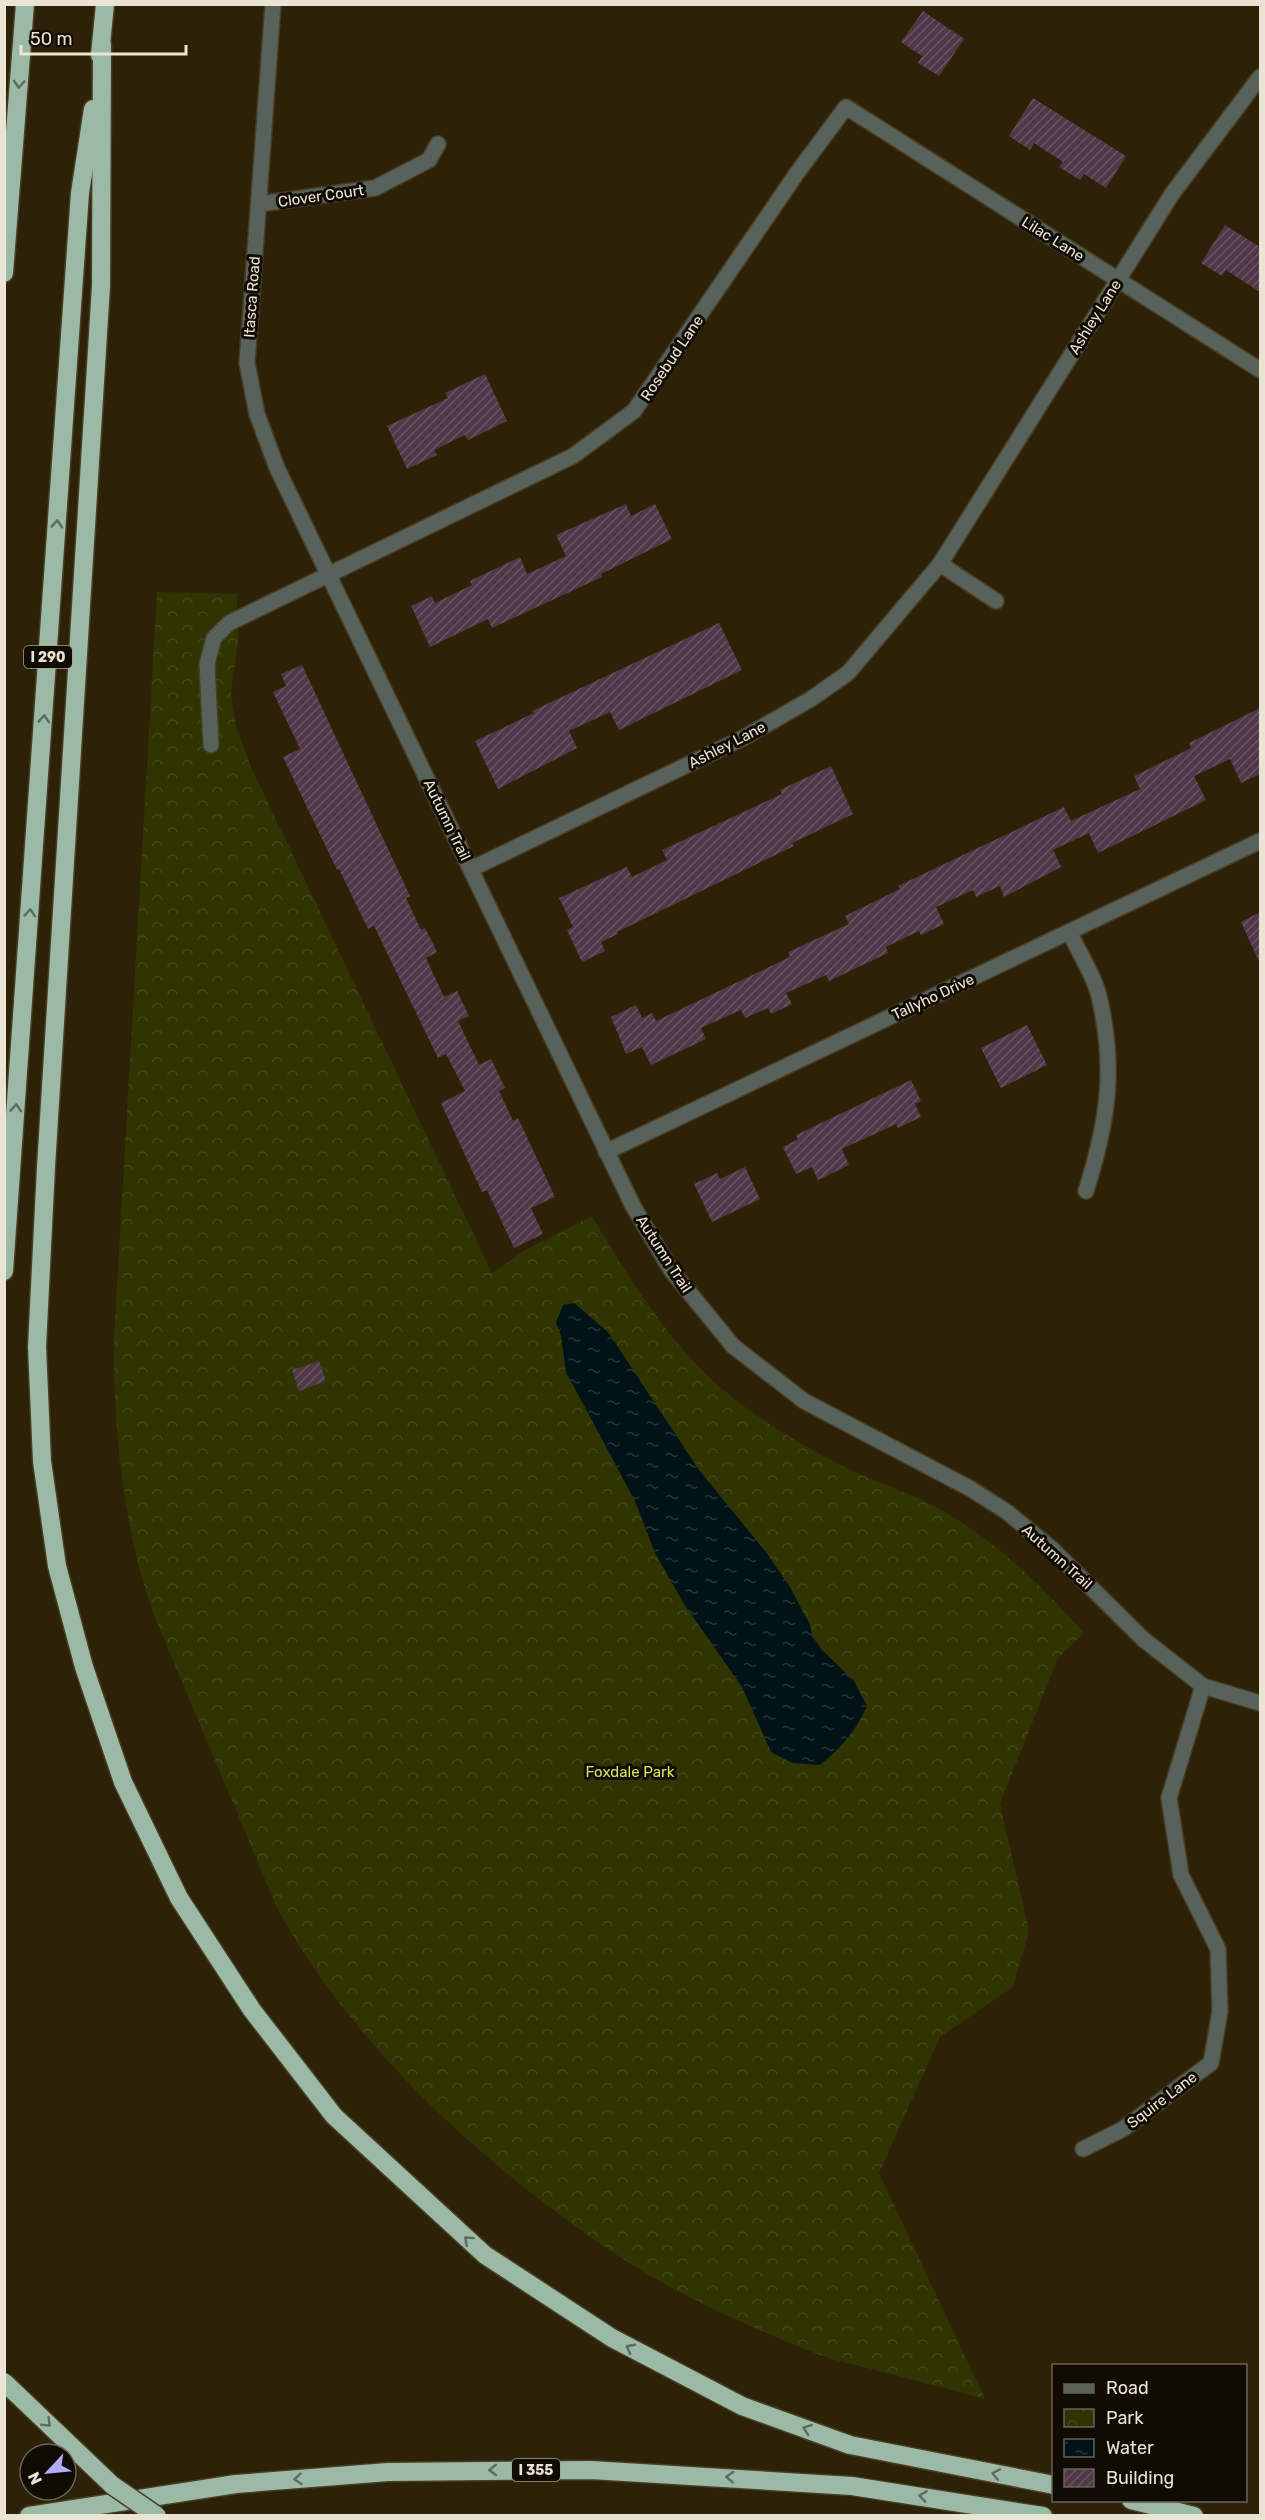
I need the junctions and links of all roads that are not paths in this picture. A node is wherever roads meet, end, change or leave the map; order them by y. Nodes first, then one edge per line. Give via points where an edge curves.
1 (25, 4) edge
2 (105, 4) edge
3 (273, 4) edge
4 (102, 45) junction
5 (1260, 77) edge
6 (846, 107) joint
7 (438, 144) dead end
8 (259, 204) junction
9 (4, 273) edge
10 (1119, 280) junction
11 (1260, 370) edge
12 (940, 564) junction
13 (329, 574) junction
14 (996, 601) dead end
15 (211, 745) dead end
16 (1260, 841) edge
17 (471, 869) junction
18 (1070, 933) junction
19 (606, 1152) junction
20 (1086, 1191) dead end
21 (4, 1271) edge
22 (1203, 1686) junction
23 (1260, 1703) edge
24 (1083, 2149) dead end
25 (4, 2382) edge
26 (1052, 2485) edge
27 (1139, 2502) edge
28 (28, 2516) edge
29 (157, 2516) edge
30 (1043, 2516) edge
31 (1194, 2516) edge

1 -> 9 highway
2 - 4 highway, I 290
3 - 8 street, Itasca Road
21 -> 4 highway, I 290 via 80,193
26 -> 4 highway via 850,2445 742,2406 612,2338 484,2255 334,2116 258,2019 179,1898 123,1782 84,1667 57,1566 42,1461 37,1347 101,286
5 - 10 street, Ashley Lane via 1172,194
6 - 10 street, Lilac Lane
6 - 13 street, Rosebud Lane via 634,411 573,456
7 - 8 street, Clover Court via 429,160 375,188
8 - 13 street, Itasca Road via 247,363 257,414 277,468
10 - 11 street, Lilac Lane
10 - 12 street, Ashley Lane
12 - 14 street
12 - 17 street, Ashley Lane via 848,673 811,699 743,738
13 - 15 street, Rosebud Lane via 229,623 214,638 207,664
13 - 17 street, Autumn Trail
16 - 18 street, Tallyho Drive
17 - 19 street, Autumn Trail
18 - 19 street, Tallyho Drive
18 - 20 street via 1098,994 1110,1072 1101,1143
19 - 22 street, Autumn Trail via 671,1270 733,1346 804,1401 972,1489 1007,1512 1052,1549 1143,1639
22 - 23 street, Autumn Trail
22 - 24 street, Squire Lane via 1168,1798 1181,1875 1218,1949 1220,2011 1211,2063 1123,2129
25 -> 29 highway, bridge via 112,2485
27 - 31 highway
30 -> 28 highway, I 355 via 852,2486 591,2470 388,2472 236,2484

